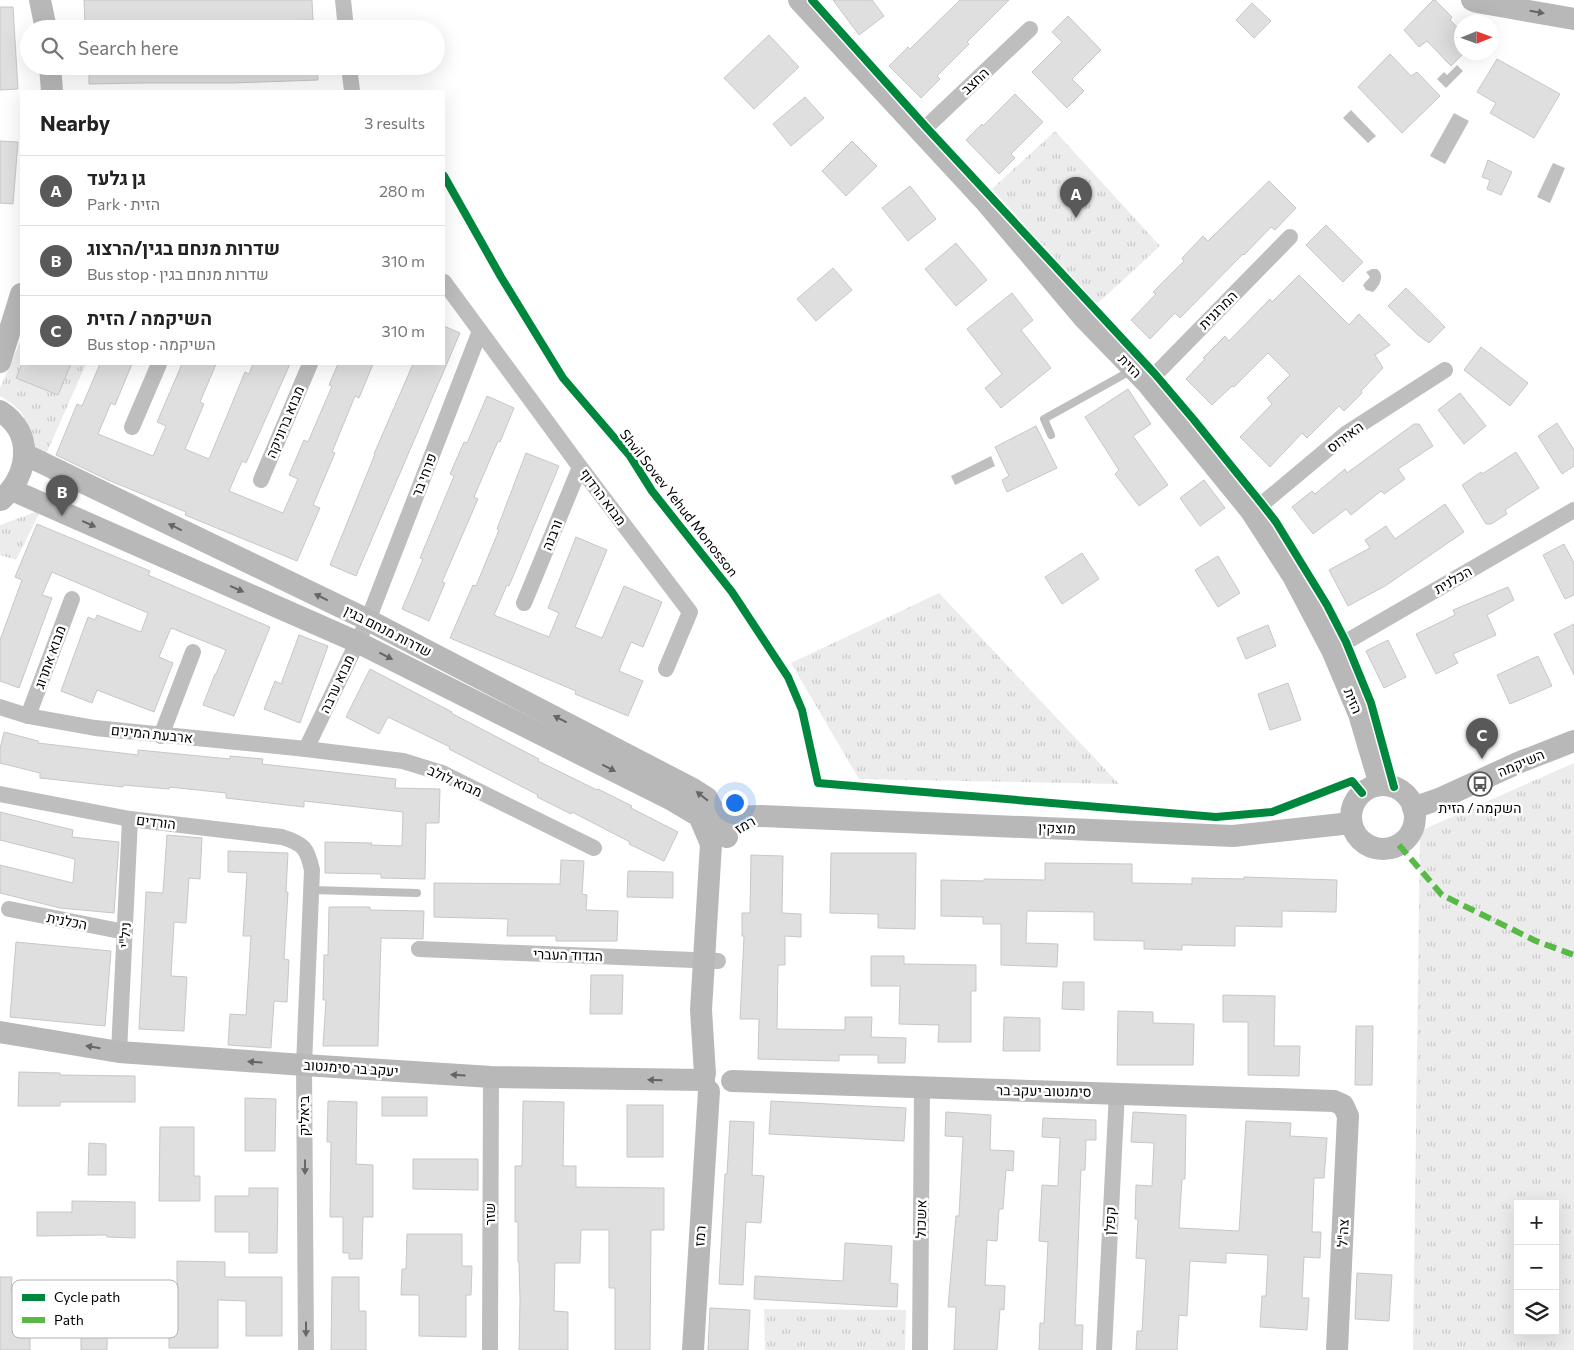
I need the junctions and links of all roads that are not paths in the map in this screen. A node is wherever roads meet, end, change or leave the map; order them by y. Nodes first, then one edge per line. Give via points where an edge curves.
1 (40, 0) edge
2 (343, 0) edge
3 (799, 0) edge
4 (1472, 0) edge
5 (1574, 19) edge
6 (44, 20) edge
7 (345, 20) edge
8 (1030, 29) dead end
9 (51, 75) edge
10 (350, 75) edge
11 (52, 90) edge
12 (352, 90) edge
13 (920, 133) junction
14 (1290, 237) dead end
15 (445, 283) edge
16 (20, 297) edge
17 (480, 330) junction
18 (0, 362) edge
19 (159, 365) edge
20 (310, 365) edge
21 (1445, 370) dead end
22 (1140, 376) junction
23 (0, 411) edge
24 (132, 427) dead end
25 (1052, 435) dead end
26 (24, 454) junction
27 (580, 467) junction
28 (261, 480) dead end
29 (6, 495) edge
30 (1574, 510) edge
31 (1251, 511) junction
32 (72, 599) dead end
33 (524, 603) dead end
34 (368, 620) junction
35 (358, 642) junction
36 (1332, 650) junction
37 (193, 652) dead end
38 (666, 670) dead end
39 (0, 708) edge
40 (28, 716) junction
41 (161, 736) junction
42 (1574, 741) edge
43 (306, 749) junction
44 (1380, 785) junction
45 (0, 794) edge
46 (1413, 808) junction
47 (761, 816) joint
48 (130, 819) junction
49 (1351, 823) junction
50 (719, 836) junction
51 (594, 848) dead end
52 (308, 852) joint
53 (312, 890) junction
54 (417, 893) dead end
55 (9, 909) dead end
56 (125, 932) junction
57 (419, 949) dead end
58 (711, 960) junction
59 (0, 1032) edge
60 (119, 1052) junction
61 (304, 1065) junction
62 (491, 1078) junction
63 (714, 1079) junction
64 (922, 1089) junction
65 (1117, 1092) junction
66 (1348, 1116) joint
67 (306, 1350) edge
68 (490, 1350) edge
69 (693, 1350) edge
70 (920, 1350) edge
71 (1104, 1350) edge
72 (1337, 1350) edge

1 - 6 street
2 - 7 street
3 - 13 street, הזית
4 -> 5 street
8 - 13 street, החצב
9 - 11 street
10 - 12 street
13 - 22 street, הזית via 984,200 1083,317
14 - 22 street, המרגנית
15 - 17 street, מבוא הרדוף
16 - 18 street
17 - 27 street, מבוא הרדוף
17 - 34 street, פרחי בר
19 - 24 street
20 - 28 street, מבוא ברוניקה
21 - 31 street, האירוס via 1347,433
22 - 25 lane via 1044,419
22 - 31 street, הזית
23 - 26 street via 21,435
26 - 29 street via 20,478
34 -> 26 street, שדרות מנחם בגין
27 - 33 street, ורבנה
27 - 38 street, מבוא הרדוף via 690,612
29 -> 35 street, שדרות מנחם בגין
30 - 36 street, הכלנית
31 - 36 street, הזית via 1293,576
32 - 40 street, מבוא אתרוג
34 - 35 street, מבוא ערבה
50 -> 34 street, שדרות מנחם בגין via 707,798 693,789
35 - 43 street, מבוא ערבה
35 -> 50 street, שדרות מנחם בגין via 690,810
36 - 44 street, הזית via 1359,714
37 - 41 street
39 - 40 street, ארבעת המינים
40 - 41 street, ארבעת המינים
41 - 43 street, ארבעת המינים
42 - 46 street, השיקמה
43 - 51 street, מבוא לולב via 403,761 442,773
44 - 46 street via 1405,793
44 - 49 street via 1356,798
45 - 48 street, הורדים
46 - 49 street via 1415,816 1411,832 1392,848 1381,849 1362,842
47 - 49 street, מוצקין via 1233,836
47 - 50 street, רמז
48 - 52 street, הורדים via 282,837 295,841
48 - 56 street, ניל"י
50 - 58 street, רמז via 723,847
52 - 53 street, ביאליק
53 - 54 lane
53 - 61 street, ביאליק
55 - 56 street, הכלנית
56 - 60 street, ניל"י
57 - 58 street, הגדוד העברי
58 - 63 street, רמז via 718,1052
60 -> 59 street, יעקב בר סימנטוב
61 -> 60 street, יעקב בר סימנטוב
62 -> 61 street, יעקב בר סימנטוב
61 -> 67 street, ביאליק
63 -> 62 street, יעקב בר סימנטוב
62 - 68 street, שזר
63 - 64 street, סימנטוב יעקב בר
63 - 69 street, רמז
64 - 65 street, סימנטוב יעקב בר
64 - 70 street, אשכול
65 - 66 street, סימנטוב יעקב בר via 1334,1101 1343,1105
65 - 71 street, קפלן
66 - 72 street, צה"ל

